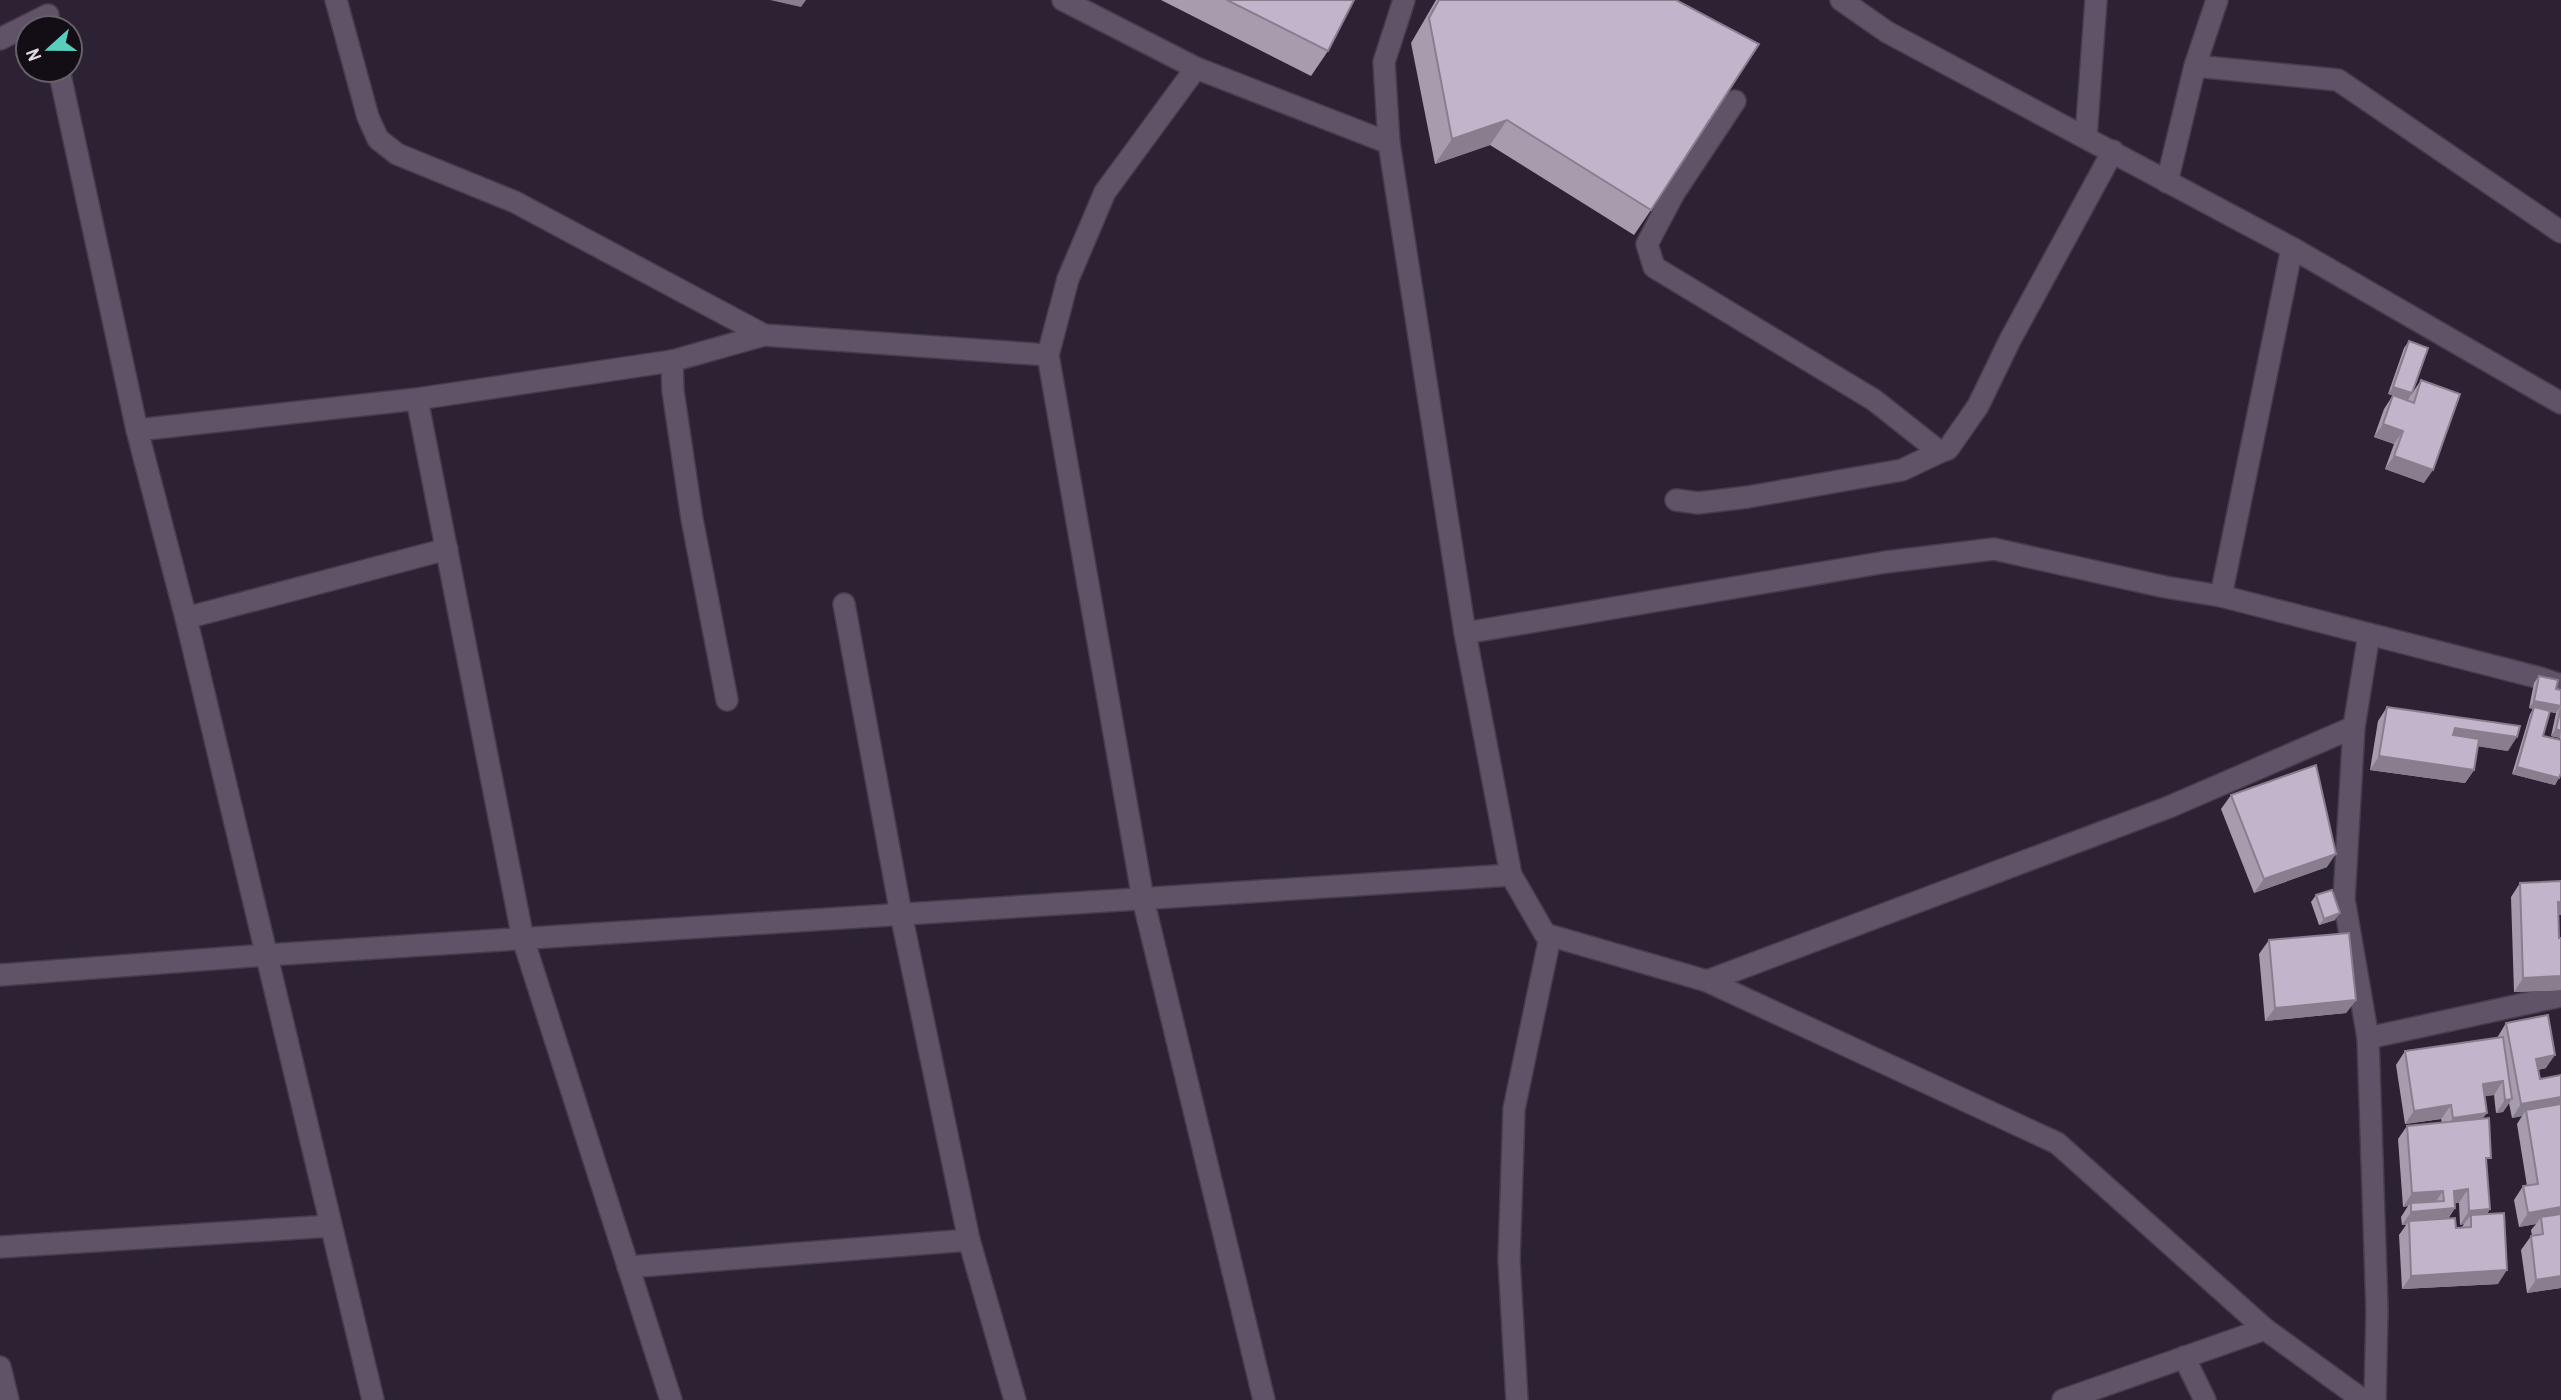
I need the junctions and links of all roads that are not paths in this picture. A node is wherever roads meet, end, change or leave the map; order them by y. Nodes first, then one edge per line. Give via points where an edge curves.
1 (335, 0) edge
2 (1063, 0) edge
3 (1404, 0) edge
4 (1841, 0) edge
5 (2096, 0) edge
6 (2217, 0) edge
7 (2195, 66) junction
8 (1196, 68) junction
9 (63, 84) edge
10 (1735, 101) edge
11 (2086, 137) junction
12 (1389, 143) junction
13 (2113, 151) junction
14 (2167, 182) junction
15 (2561, 232) edge
16 (2292, 248) junction
17 (764, 335) junction
18 (1048, 355) junction
19 (672, 360) junction
20 (417, 400) junction
21 (2561, 403) edge
22 (137, 430) junction
23 (1942, 451) junction
24 (1676, 500) dead end
25 (447, 549) junction
26 (2221, 596) junction
27 (844, 604) dead end
28 (186, 618) junction
29 (1465, 633) junction
30 (2369, 634) junction
31 (2561, 685) edge
32 (727, 699) dead end
33 (2354, 727) junction
34 (1511, 875) junction
35 (1143, 899) junction
36 (901, 914) junction
37 (1550, 937) junction
38 (523, 939) junction
39 (267, 955) junction
40 (0, 975) edge
41 (1707, 981) junction
42 (2561, 996) edge
43 (2368, 1038) junction
44 (331, 1226) junction
45 (969, 1240) junction
46 (0, 1247) edge
47 (628, 1267) junction
48 (2265, 1329) junction
49 (2184, 1357) junction
50 (0, 1367) edge
51 (8, 1400) edge
52 (373, 1400) edge
53 (671, 1400) edge
54 (1015, 1400) edge
55 (1264, 1400) edge
56 (1517, 1400) edge
57 (2063, 1400) edge
58 (2205, 1400) edge
59 (2363, 1400) edge
60 (2375, 1400) edge

1 - 17 street via 368,117 378,139 397,154 515,202
2 - 8 street
3 - 12 street via 1384,62
4 - 11 street via 1887,32
5 - 11 street
6 - 7 street
7 - 14 street
7 - 15 street via 2338,80
8 - 12 street
8 - 18 street via 1105,192 1068,279
9 - 22 street
10 - 23 street via 1674,193 1647,244 1654,267 1874,400
11 - 13 street
12 - 29 street
13 - 14 street
13 - 23 street via 1978,406
14 - 16 street
16 - 21 street
16 - 26 street
17 - 18 street
17 - 19 street
18 - 35 street
19 - 20 street
19 - 32 street via 690,506
20 - 22 street
20 - 25 street
22 - 28 street
23 - 24 street via 1902,470 1748,497 1698,503
25 - 28 street
25 - 38 street
26 - 29 street via 1994,549 1886,562
26 - 30 street
27 - 36 street
28 - 39 street
29 - 34 street
30 - 31 street
30 - 33 street
33 - 41 street via 2169,807
33 - 43 street via 2344,899
34 - 35 street
34 - 37 street
35 - 36 street
35 - 55 street
36 - 38 street
36 - 45 street
37 - 41 street
37 - 56 street via 1514,1109 1509,1260
38 - 39 street
38 - 47 street
39 - 40 street
39 - 44 street
41 - 48 street via 2057,1143
42 - 43 street
43 - 60 street via 2377,1310
44 - 46 street
44 - 52 street
45 - 47 street
45 - 54 street
47 - 53 street
48 - 49 street
48 - 59 street
49 - 57 street
49 - 58 street
50 - 51 street

